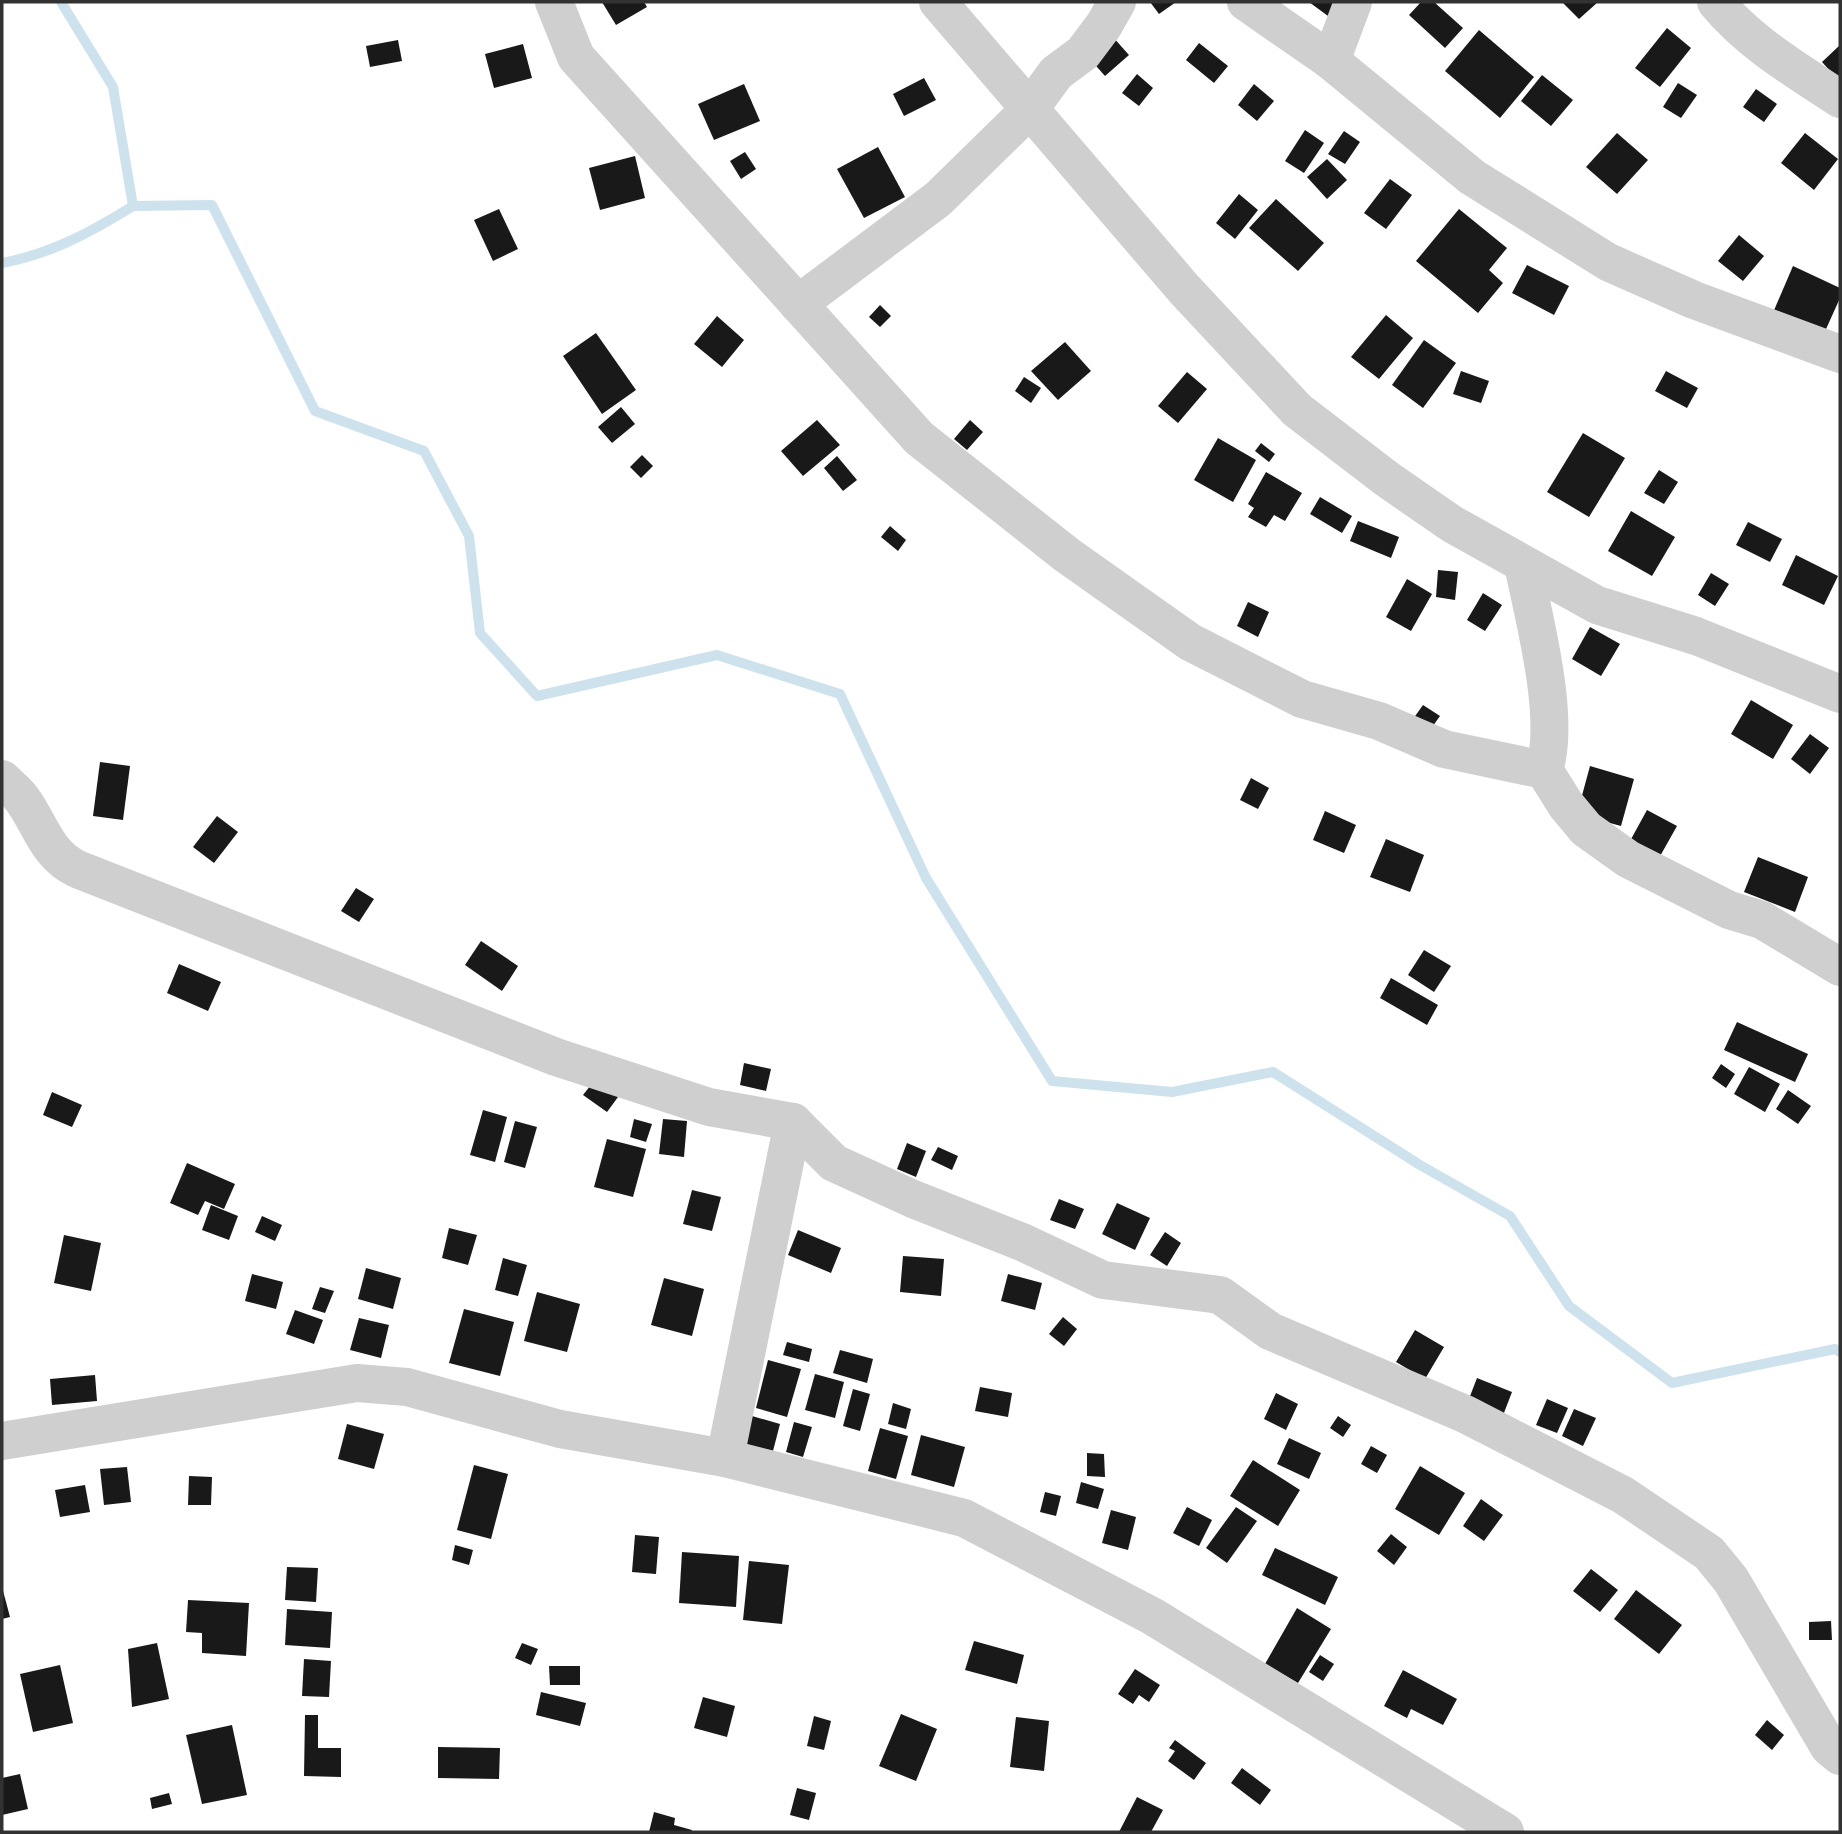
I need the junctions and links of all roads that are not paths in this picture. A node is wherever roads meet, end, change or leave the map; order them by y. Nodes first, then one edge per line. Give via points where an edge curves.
1 (554, 2) edge
2 (938, 2) edge
3 (1117, 2) edge
4 (1246, 2) edge
5 (1353, 2) edge
6 (1716, 2) edge
7 (1331, 61) junction
8 (1840, 99) edge
9 (1029, 110) junction
10 (798, 304) junction
11 (1840, 354) edge
12 (1523, 564) junction
13 (1840, 694) edge
14 (1545, 770) junction
15 (2, 779) edge
16 (1840, 967) edge
17 (793, 1122) junction
18 (2, 1441) edge
19 (725, 1458) junction
20 (1840, 1756) edge
21 (1505, 1832) edge

1 - 10 street via 576,57
2 - 9 street
3 - 9 street via 1083,53 1056,73
4 - 7 street
5 - 7 street
6 - 8 street via 1777,58
7 - 11 street via 1472,177 1608,262 1694,300
9 - 10 street via 938,199
9 - 12 street via 1184,289 1297,410 1452,524
10 - 14 street via 919,438 1067,555 1190,642 1302,699 1379,721 1444,749
12 - 13 street via 1597,605 1696,636
12 - 14 street via 1543,667 1551,742
14 - 16 street via 1586,829 1628,859 1717,904 1762,920
15 - 17 street via 21,798 49,848 77,869 556,1058 709,1107
17 - 19 street
17 - 20 street via 834,1163 902,1194 1103,1280 1220,1295 1270,1331 1465,1414 1623,1495 1709,1553 1731,1580 1829,1748
18 - 19 street via 357,1383 407,1387 560,1429
19 - 21 street via 964,1518 1152,1616

